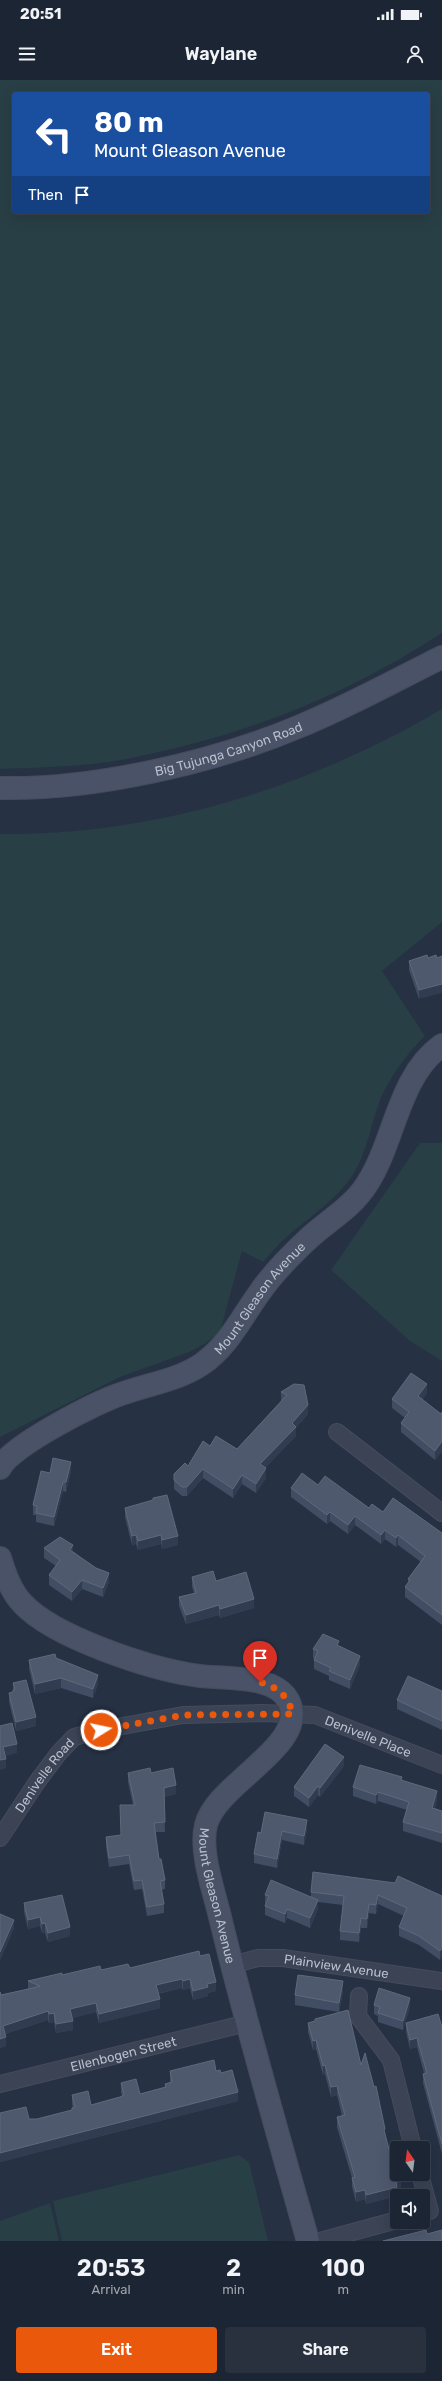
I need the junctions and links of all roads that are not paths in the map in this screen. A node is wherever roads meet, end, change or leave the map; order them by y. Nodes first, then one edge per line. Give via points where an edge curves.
1 (442, 657) edge
2 (0, 788) edge
3 (442, 1045) edge
4 (337, 1432) dead end
5 (0, 1466) edge
6 (442, 1513) edge
7 (0, 1558) edge
8 (293, 1714) junction
9 (442, 1765) edge
10 (0, 1838) edge
11 (232, 1965) junction
12 (442, 1981) edge
13 (359, 1996) dead end
14 (247, 2023) junction
15 (0, 2084) edge
16 (412, 2141) edge
17 (422, 2181) edge
18 (432, 2211) edge
19 (390, 2222) edge
20 (308, 2241) edge
21 (320, 2241) edge

1 - 2 street, Big Tujunga Canyon Road via 297,728 181,766 77,783
3 - 5 street, Mount Gleason Avenue via 427,1058 417,1073 367,1185 346,1208 307,1240 276,1273 221,1348 201,1365 177,1376 97,1404 22,1446
4 - 6 street
7 - 8 street via 12,1588 22,1603 43,1622 149,1666 194,1675 260,1682 276,1687 289,1702
8 - 9 street, Denivelle Place via 330,1719
8 - 10 street, Denivelle Road via 184,1715 74,1737 37,1782
8 - 11 street, Mount Gleason Avenue via 291,1728 281,1743 225,1795 214,1808 205,1827 206,1853
11 - 12 street, Plainview Avenue via 258,1958 283,1958
11 - 14 street, Mount Gleason Avenue
13 - 16 street via 358,2016 391,2060
14 - 15 street, Ellenbogen Street
14 - 20 street, Mount Gleason Avenue
17 - 18 street
19 - 21 street

